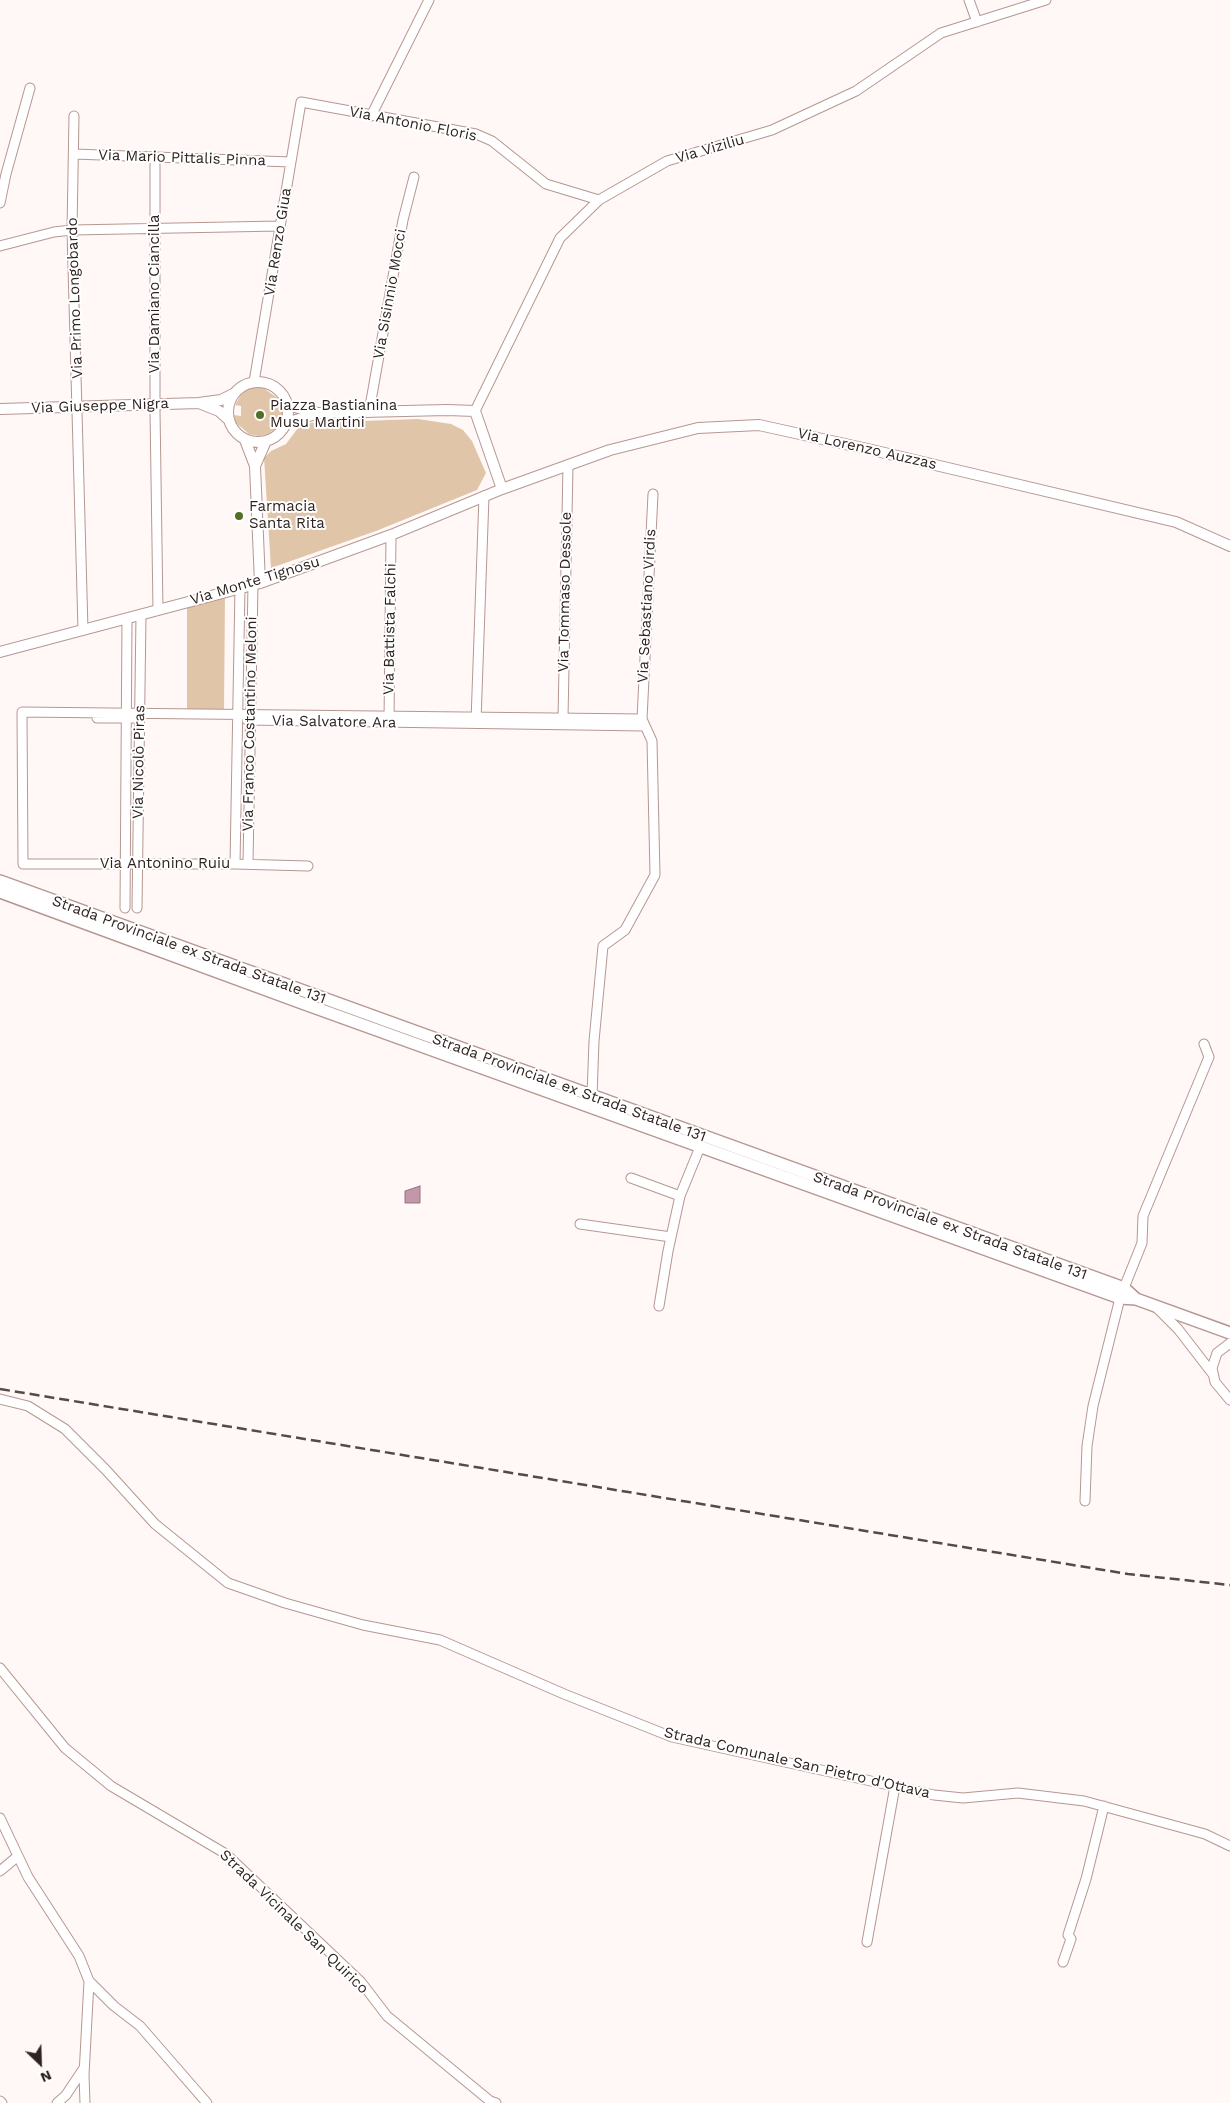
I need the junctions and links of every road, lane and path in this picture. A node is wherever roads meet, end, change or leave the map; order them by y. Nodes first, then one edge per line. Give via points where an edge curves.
1 (429, 0) edge
2 (969, 0) edge
3 (1046, 0) edge
4 (977, 22) junction
5 (30, 88) dead end
6 (301, 102) joint
7 (74, 116) dead end
8 (371, 116) junction
9 (74, 154) junction
10 (155, 157) junction
11 (291, 162) junction
12 (3, 175) edge
13 (414, 177) dead end
14 (598, 200) junction
15 (0, 203) edge
16 (280, 226) junction
17 (155, 229) junction
18 (72, 230) junction
19 (0, 246) edge
20 (254, 382) junction
21 (235, 393) junction
22 (199, 403) junction
23 (155, 404) junction
24 (78, 405) junction
25 (288, 405) junction
26 (0, 409) edge
27 (475, 411) junction
28 (369, 412) junction
29 (319, 414) junction
30 (229, 420) junction
31 (286, 424) junction
32 (245, 440) junction
33 (266, 441) junction
34 (256, 466) junction
35 (568, 466) junction
36 (502, 489) junction
37 (653, 494) dead end
38 (484, 496) junction
39 (391, 535) junction
40 (1230, 546) edge
41 (256, 584) junction
42 (240, 588) junction
43 (158, 610) junction
44 (141, 615) junction
45 (127, 619) junction
46 (83, 630) junction
47 (0, 652) edge
48 (126, 715) junction
49 (139, 716) junction
50 (238, 717) junction
51 (250, 717) junction
52 (563, 718) junction
53 (389, 719) junction
54 (476, 720) junction
55 (644, 722) junction
56 (23, 864) joint
57 (125, 864) junction
58 (137, 864) junction
59 (235, 864) junction
60 (248, 864) junction
61 (308, 866) dead end
62 (0, 881) edge
63 (0, 892) edge
64 (125, 908) dead end
65 (137, 908) dead end
66 (1204, 1044) dead end
67 (592, 1096) junction
68 (700, 1147) junction
69 (631, 1178) dead end
70 (680, 1196) junction
71 (580, 1224) dead end
72 (671, 1237) junction
73 (1122, 1293) junction
74 (1154, 1305) junction
75 (660, 1306) dead end
76 (1230, 1324) edge
77 (1224, 1331) edge
78 (1230, 1343) edge
79 (1212, 1373) junction
80 (1226, 1391) edge
81 (0, 1399) edge
82 (1230, 1400) edge
83 (1085, 1501) dead end
84 (0, 1668) edge
85 (894, 1786) junction
86 (1104, 1806) junction
87 (0, 1818) edge
88 (1230, 1846) edge
89 (18, 1856) junction
90 (0, 1871) edge
91 (867, 1942) dead end
92 (1063, 1962) dead end
93 (90, 1981) junction
94 (84, 2067) junction
95 (57, 2103) edge
96 (85, 2103) edge
97 (207, 2103) edge
98 (496, 2103) edge

1 - 8 street
2 - 4 street
3 - 4 street, Via Viziliu
4 - 14 street, Via Viziliu via 941,32 856,91 772,130 667,161
5 - 12 street
6 - 8 street, Via Antonio Floris
6 - 11 street, Via Renzo Giua
7 - 9 street, Via Primo Longobardo
8 - 14 street, Via Antonio Floris via 476,134 492,141 546,184
9 - 10 street, Via Mario Pittalis Pinna
9 - 18 street, Via Primo Longobardo
10 - 11 street, Via Mario Pittalis Pinna
10 - 17 street, Via Damiano Ciancilla
11 - 16 street, Via Renzo Giua
12 - 15 street
13 - 28 street, Via Sisinnio Mocci via 403,220
14 - 27 street, Via Viziliu via 560,238
16 - 17 street
16 - 20 street, Via Renzo Giua
17 - 18 street
17 - 23 street, Via Damiano Ciancilla
18 - 19 street
18 - 24 street, Via Primo Longobardo
20 - 21 street via 240,387
20 - 25 street via 272,385
21 - 22 street, Via Giuseppe Nigra via 221,400
21 - 30 street via 228,406
22 - 23 street, Via Giuseppe Nigra
22 - 30 street, Via Giuseppe Nigra
23 - 24 street, Via Giuseppe Nigra
23 - 43 street, Via Damiano Ciancilla
24 - 26 street, Via Giuseppe Nigra
24 - 46 street, Via Primo Longobardo
25 - 29 street
25 - 31 street
27 - 28 street
27 - 36 street
28 - 29 street
29 - 31 street
30 - 32 street
31 - 33 street via 274,438
32 - 33 street
32 - 34 street
33 - 34 street
34 - 41 street
35 - 36 street, Via Lorenzo Auzzas
35 - 40 street, Via Lorenzo Auzzas via 610,450 698,428 759,425 1176,522
35 - 52 street, Via Tommaso Dessole
36 - 38 street, Via Monte Tignosu
37 - 55 street, Via Sebastiano Virdis
38 - 39 street, Via Monte Tignosu
38 - 54 street
39 - 41 street, Via Monte Tignosu
39 - 53 street, Via Battista Falchi
41 - 42 street, Via Monte Tignosu
41 - 51 street, Via Franco Costantino Meloni
42 - 43 street, Via Monte Tignosu
42 - 50 street, Via Franco Costantino Meloni
43 - 44 street, Via Monte Tignosu
44 - 45 street, Via Monte Tignosu
44 - 49 street, Via Nicolò Piras
45 - 46 street, Via Monte Tignosu
45 - 48 street, Via Nicolò Piras
46 - 47 street, Via Monte Tignosu
48 - 49 street, Via Salvatore Ara
48 - 56 street, Via Salvatore Ara via 22,714
48 - 57 street, Via Nicolò Piras
49 - 50 street, Via Salvatore Ara
49 - 58 street, Via Nicolò Piras
50 - 51 street, Via Salvatore Ara
50 - 59 street, Via Franco Costantino Meloni
51 - 53 street, Via Salvatore Ara
51 - 60 street, Via Franco Costantino Meloni
52 - 54 street, Via Salvatore Ara
52 - 55 street, Via Salvatore Ara
53 - 54 street, Via Salvatore Ara
54 - 55 street, Via Salvatore Ara
55 - 67 street, Via Sebastiano Virdis via 652,741 655,875 625,930 603,946
56 - 57 street, Via Antonino Ruiu
57 - 58 street, Via Antonino Ruiu
57 - 64 street, Via Nicolò Piras
58 - 59 street, Via Antonino Ruiu
58 - 65 street, Via Nicolò Piras
59 - 60 street, Via Antonino Ruiu
60 - 61 street, Via Antonino Ruiu
62 - 67 main road, Strada Provinciale ex Strada Statale 131
63 - 68 main road, Strada Provinciale ex Strada Statale 131
66 - 73 street via 1209,1058 1143,1216 1142,1242
67 - 73 main road, Strada Provinciale ex Strada Statale 131
68 - 70 street
68 - 73 main road, Strada Provinciale ex Strada Statale 131
69 - 70 street
70 - 72 street
71 - 72 street
72 - 75 street
73 - 74 main road, Strada Provinciale ex Strada Statale 131
73 - 83 street via 1093,1406 1087,1446
74 - 77 main road, Strada Provinciale ex Strada Statale 131
74 - 79 street via 1178,1329
76 - 77 street
78 - 79 street via 1216,1353
79 - 80 street via 1215,1382
80 - 82 street
81 - 85 street, Strada Comunale San Pietro d'Ottava via 28,1406 64,1429 155,1524 228,1583 363,1625 440,1640 672,1737
84 - 98 street, Strada Vicinale San Quirico via 65,1748 111,1786 226,1854 361,1982 387,2016
85 - 86 street, Strada Comunale San Pietro d'Ottava via 963,1798 1018,1793
85 - 91 street
86 - 88 street, Strada Comunale San Pietro d'Ottava via 1205,1834
86 - 92 street
87 - 89 street
89 - 90 street
89 - 93 street via 79,1956
93 - 94 street
93 - 97 street via 114,2006 140,2026
94 - 95 street
94 - 96 street

